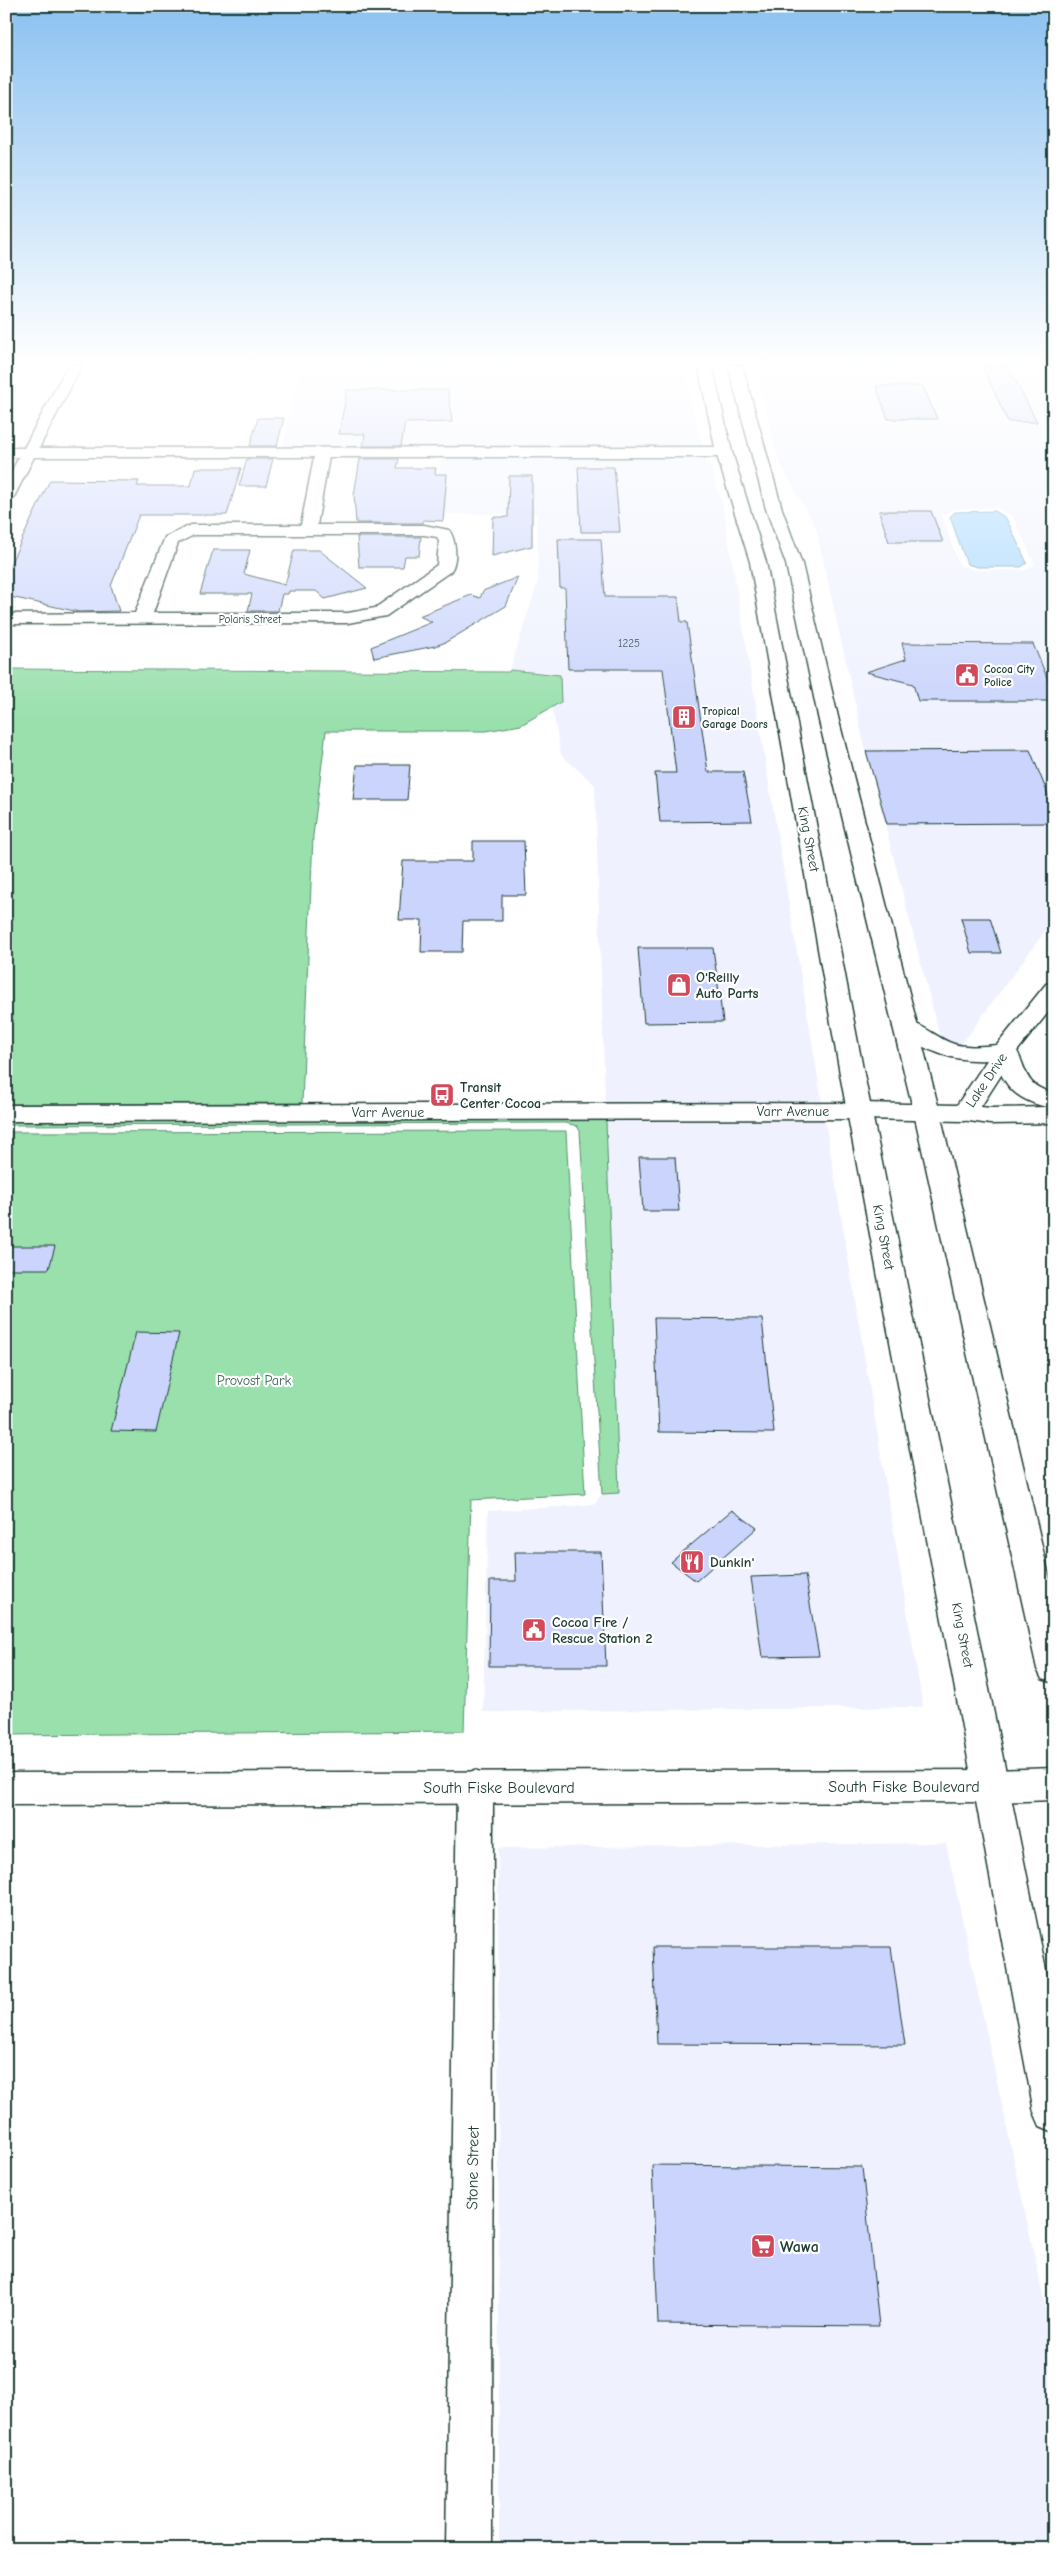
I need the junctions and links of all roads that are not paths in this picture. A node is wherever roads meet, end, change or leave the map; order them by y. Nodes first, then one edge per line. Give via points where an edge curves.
1 (13, 484) edge
2 (316, 484) edge
3 (734, 484) edge
4 (755, 484) edge
5 (768, 484) edge
6 (6, 497) edge
7 (774, 508) junction
8 (308, 530) junction
9 (748, 531) junction
10 (802, 603) junction
11 (6, 619) edge
12 (142, 619) junction
13 (1054, 989) edge
14 (904, 1027) junction
15 (1005, 1051) junction
16 (1054, 1101) edge
17 (860, 1111) junction
18 (927, 1112) junction
19 (6, 1113) edge
20 (964, 1113) junction
21 (1054, 1115) edge
22 (1054, 1669) edge
23 (1054, 1784) edge
24 (475, 1786) junction
25 (992, 1786) junction
26 (6, 1789) edge
27 (1054, 2112) edge
28 (469, 2549) edge

1 - 6 main road
2 - 8 main road
3 - 9 main road, King Street
4 - 7 main road via 762,501
5 - 7 main road
7 - 10 main road via 794,564
8 - 12 main road via 191,530 171,540
8 - 12 main road, Polaris Street via 424,530 443,533 448,542 445,567 380,612 348,618
9 - 10 main road via 766,539 779,586
9 - 17 main road, King Street via 758,562
10 - 14 main road
11 - 12 main road, Polaris Street
13 - 15 main road, Lake Drive
14 - 15 main road via 933,1046 950,1052
14 - 18 main road
15 - 16 main road via 1010,1073 1023,1090
15 - 20 main road, Lake Drive
17 - 18 main road, Lake Drive
17 - 19 main road, Varr Avenue
17 - 25 main road, King Street
18 - 20 main road, Lake Drive
18 - 22 main road
20 - 21 main road
23 - 25 main road, South Fiske Boulevard
24 - 25 main road, South Fiske Boulevard
24 - 26 main road, South Fiske Boulevard
24 - 28 main road, Stone Street
25 - 27 main road, King Street

